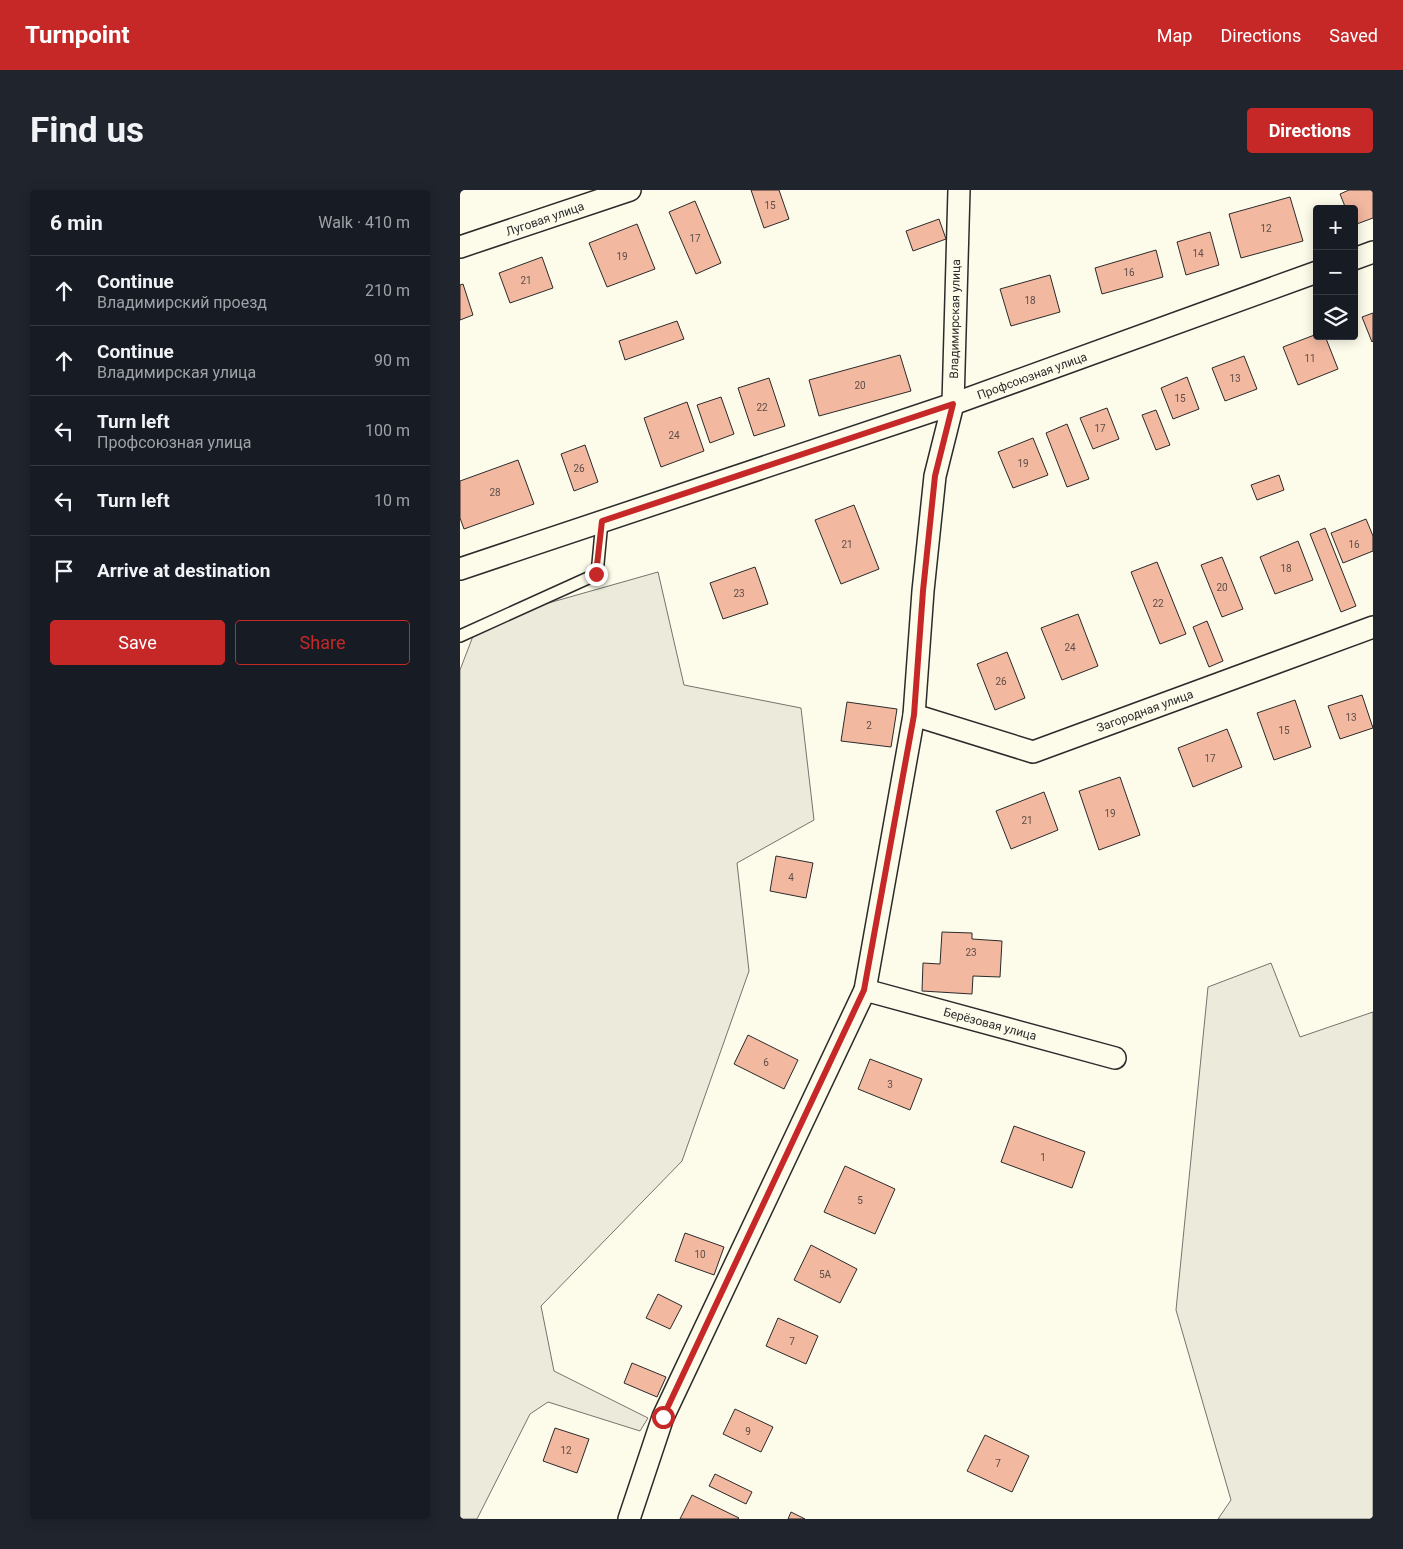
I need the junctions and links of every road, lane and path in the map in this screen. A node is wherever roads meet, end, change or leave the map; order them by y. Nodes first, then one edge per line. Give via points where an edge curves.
1 (630, 190) edge
2 (959, 190) edge
3 (460, 247) edge
4 (1373, 252) edge
5 (1358, 258) edge
6 (1313, 273) edge
7 (953, 404) junction
8 (602, 521) junction
9 (460, 569) edge
10 (1373, 627) edge
11 (460, 636) edge
12 (914, 715) junction
13 (864, 990) junction
14 (1115, 1058) dead end
15 (629, 1519) edge

1 - 3 street, Луговая улица
2 - 7 street, Владимирская улица
4 - 5 street
6 - 7 street, Профсоюзная улица
7 - 8 street, Профсоюзная улица
7 - 12 street, Владимирская улица via 935,476
8 - 9 street, Профсоюзная улица
8 - 11 lane via 596,574
10 - 12 street, Загородная улица via 1033,752
12 - 13 street, Владимирская улица
13 - 14 street, Берёзовая улица
13 - 15 street, Владимирская улица via 663,1417

